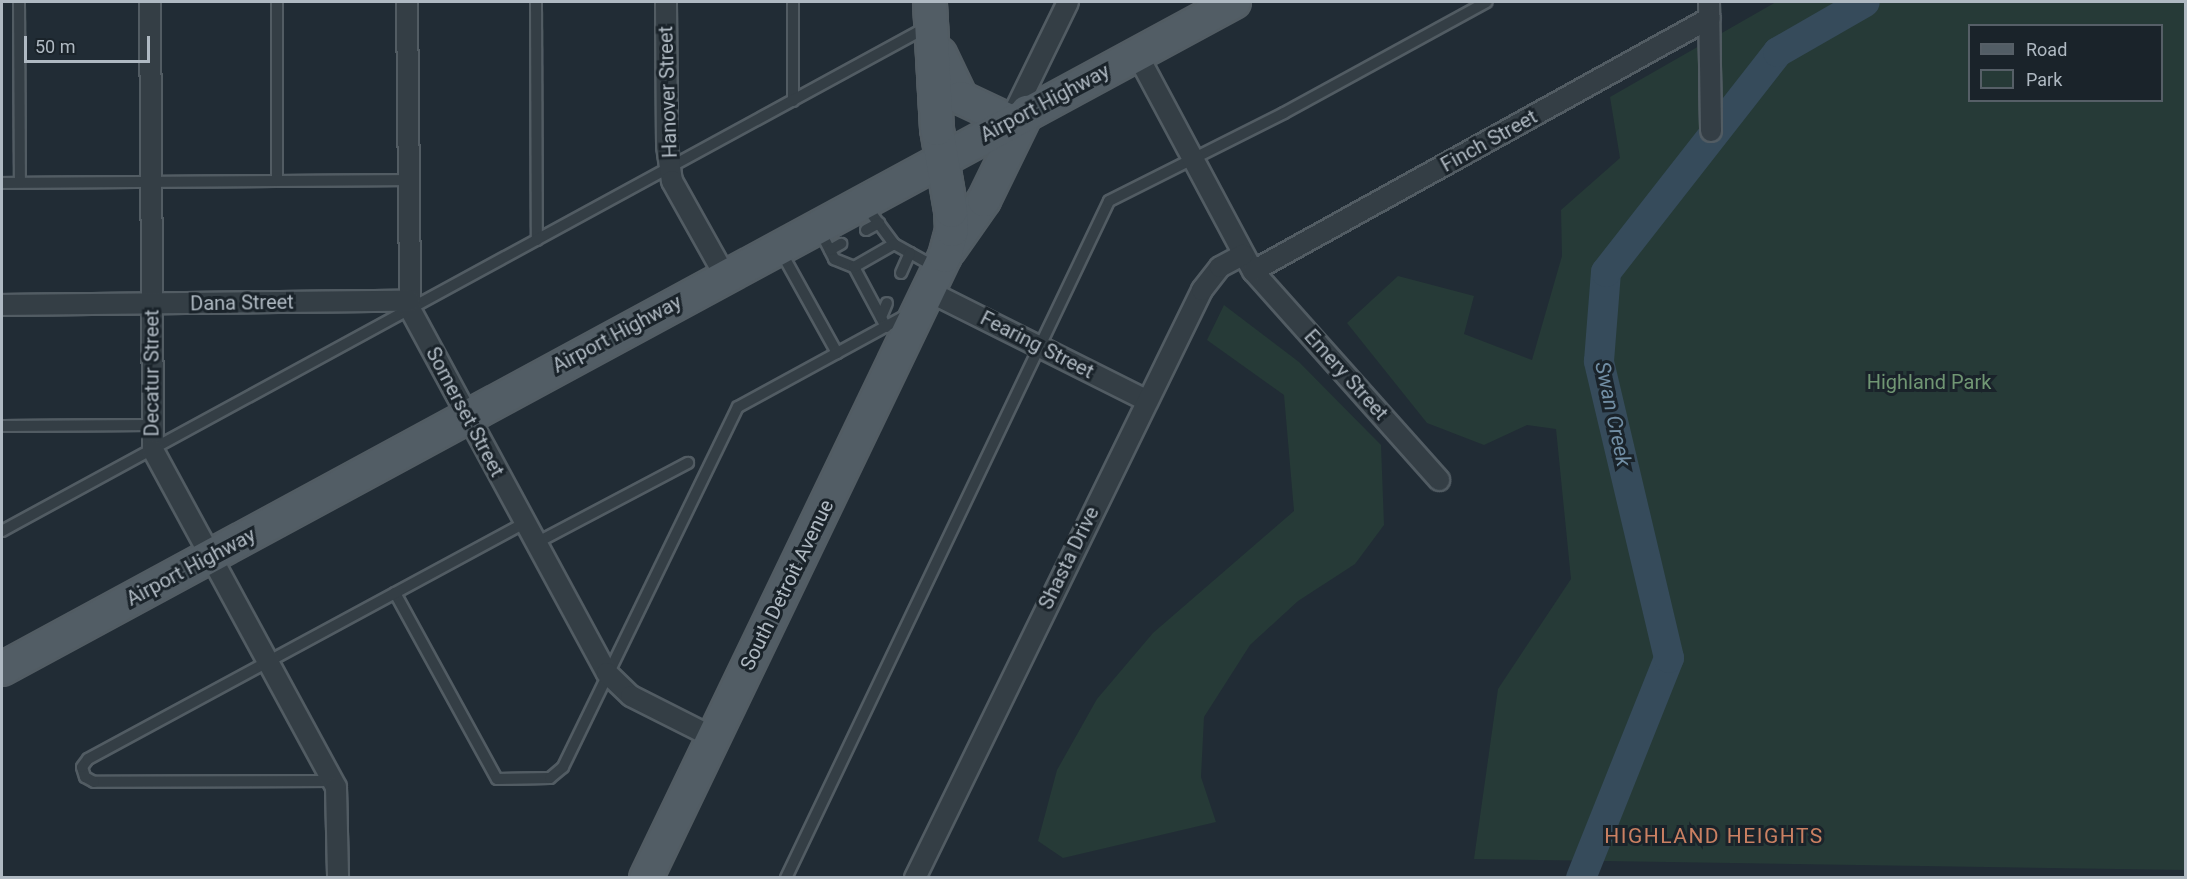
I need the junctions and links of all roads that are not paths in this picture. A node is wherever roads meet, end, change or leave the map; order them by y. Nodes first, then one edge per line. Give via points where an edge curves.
1 (19, 2) edge
2 (150, 2) edge
3 (277, 2) edge
4 (407, 2) edge
5 (536, 2) edge
6 (666, 2) edge
7 (793, 2) edge
8 (1234, 2) edge
9 (1487, 2) edge
10 (1063, 3) edge
11 (1710, 10) edge
12 (930, 14) edge
13 (1137, 54) junction
14 (793, 101) junction
15 (1019, 116) junction
16 (1711, 130) dead end
17 (1194, 159) junction
18 (942, 160) junction
19 (671, 168) junction
20 (409, 180) junction
21 (277, 181) junction
22 (151, 182) junction
23 (2, 183) edge
24 (20, 183) junction
25 (869, 219) junction
26 (537, 240) junction
27 (830, 240) junction
28 (894, 244) junction
29 (779, 247) junction
30 (910, 253) junction
31 (1248, 263) junction
32 (854, 267) junction
33 (901, 273) dead end
34 (724, 276) junction
35 (933, 281) junction
36 (887, 303) dead end
37 (2, 305) edge
38 (152, 305) junction
39 (410, 305) junction
40 (884, 322) junction
41 (1037, 345) junction
42 (837, 353) junction
43 (1146, 400) junction
44 (466, 416) junction
45 (152, 424) junction
46 (2, 426) edge
47 (153, 450) junction
48 (688, 463) dead end
49 (1439, 480) dead end
50 (525, 523) junction
51 (2, 531) edge
52 (536, 543) junction
53 (211, 557) junction
54 (395, 593) junction
55 (267, 662) junction
56 (2, 669) edge
57 (607, 672) junction
58 (714, 738) junction
59 (333, 781) junction
60 (338, 878) edge
61 (646, 878) edge
62 (786, 878) edge
63 (915, 878) edge

1 - 24 lane
2 - 22 street, Decatur Street
3 - 21 lane
4 - 20 street, Somerset Street
5 - 26 lane
6 - 19 street, Hanover Street
7 - 14 lane
8 - 13 main road, Airport Highway
9 - 17 lane
10 - 15 street
11 - 16 street
11 - 31 street, Finch Street
12 - 14 lane
12 - 15 main road via 961,98
12 - 18 main road
13 - 15 main road, Airport Highway
13 - 17 street
14 - 19 lane
15 - 18 main road, Airport Highway
15 - 35 main road via 984,200
17 - 31 street
17 - 41 lane via 1109,201
18 - 25 main road, Airport Highway
18 - 35 main road via 951,220
19 - 26 lane
19 - 34 street, Hanover Street via 686,210
20 - 21 lane
20 - 39 street, Somerset Street
21 - 22 lane
22 - 24 lane
22 - 38 street, Decatur Street
23 - 24 lane
25 - 27 main road, Airport Highway
25 - 28 lane
26 - 39 lane
27 - 29 main road, Airport Highway
27 - 32 lane via 834,259
28 - 30 lane
28 - 32 lane
29 - 34 main road, Airport Highway
29 - 42 lane
30 - 33 lane
30 - 35 lane
31 - 43 street, Shasta Drive via 1220,267 1202,290
31 - 49 street, Emery Street
32 - 40 lane
34 - 44 main road, Airport Highway
35 - 40 lane
35 - 41 street, Fearing Street
35 - 58 main road, South Detroit Avenue
36 - 40 lane
37 - 38 street, Dana Street
38 - 39 street, Dana Street
38 - 45 street, Decatur Street
39 - 44 street, Somerset Street
39 - 47 lane
40 - 42 lane
41 - 43 street, Fearing Street
41 - 62 lane
42 - 57 lane via 738,407
43 - 63 street, Shasta Drive
44 - 50 street, Somerset Street
44 - 53 main road, Airport Highway
45 - 46 lane
45 - 47 street, Decatur Street
47 - 51 lane
47 - 53 street, Decatur Street
48 - 52 lane
50 - 52 street, Somerset Street
50 - 54 lane
52 - 57 street, Somerset Street
53 - 55 street, Decatur Street
53 - 56 main road, Airport Highway
54 - 55 lane
54 - 57 lane via 497,780 541,780 557,774
55 - 59 street, Decatur Street
55 - 59 lane via 88,759 82,766 85,777 94,782
57 - 58 street, Somerset Street via 631,696
58 - 61 main road, South Detroit Avenue
59 - 60 street, Decatur Street via 339,808

